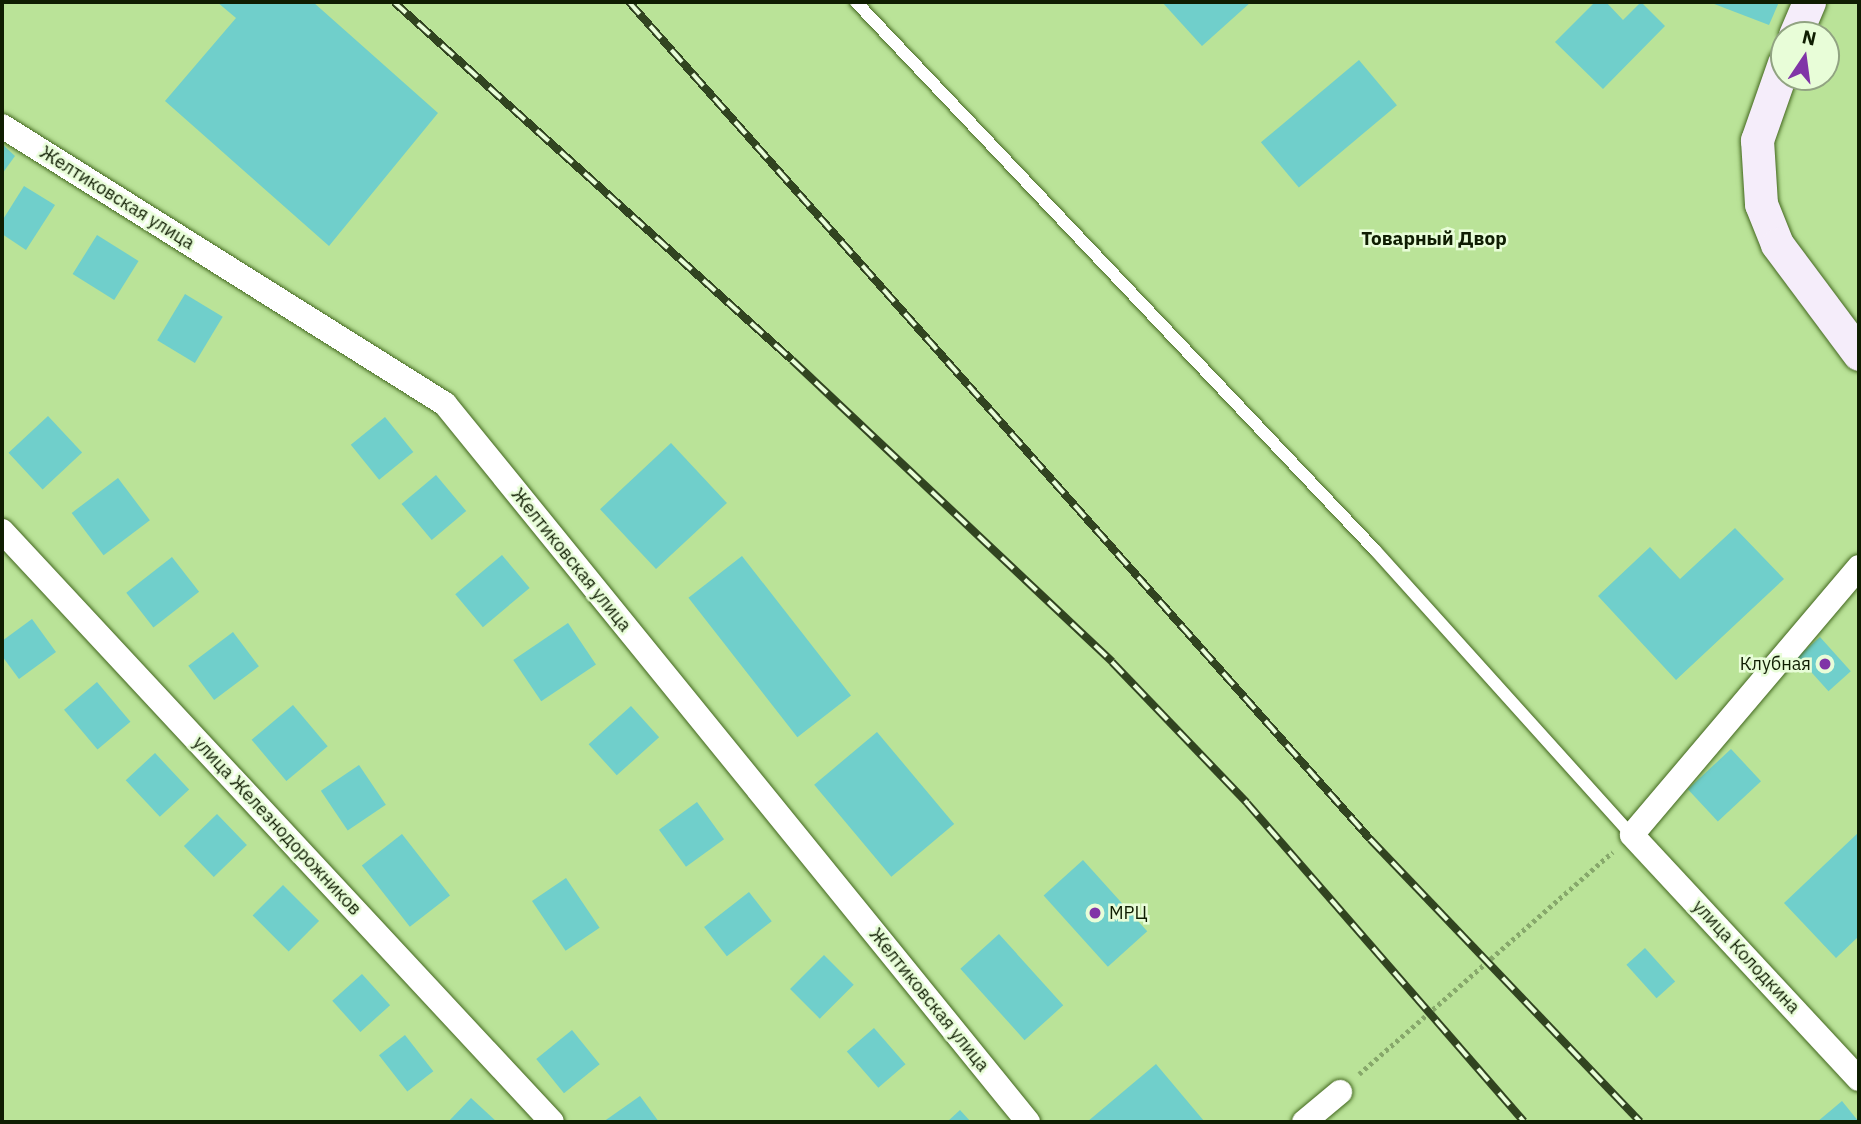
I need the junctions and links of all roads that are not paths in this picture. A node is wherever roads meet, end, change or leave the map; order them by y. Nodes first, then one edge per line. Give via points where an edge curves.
1 (856, 2) edge
2 (1809, 2) edge
3 (1801, 21) edge
4 (1774, 91) edge
5 (2, 126) edge
6 (1857, 348) edge
7 (2, 531) edge
8 (1859, 567) edge
9 (1632, 835) junction
10 (1859, 1079) edge
11 (1340, 1092) road end
12 (552, 1122) edge
13 (1028, 1122) edge
14 (1304, 1122) edge

1 - 9 lane via 1376,550
2 - 3 main road
4 - 6 main road via 1757,140 1760,204 1777,244
5 - 13 street, Желтиковская улица via 444,404
7 - 12 street, улица Железнодорожников
8 - 9 street
9 - 10 street, улица Колодкина
11 - 14 street

